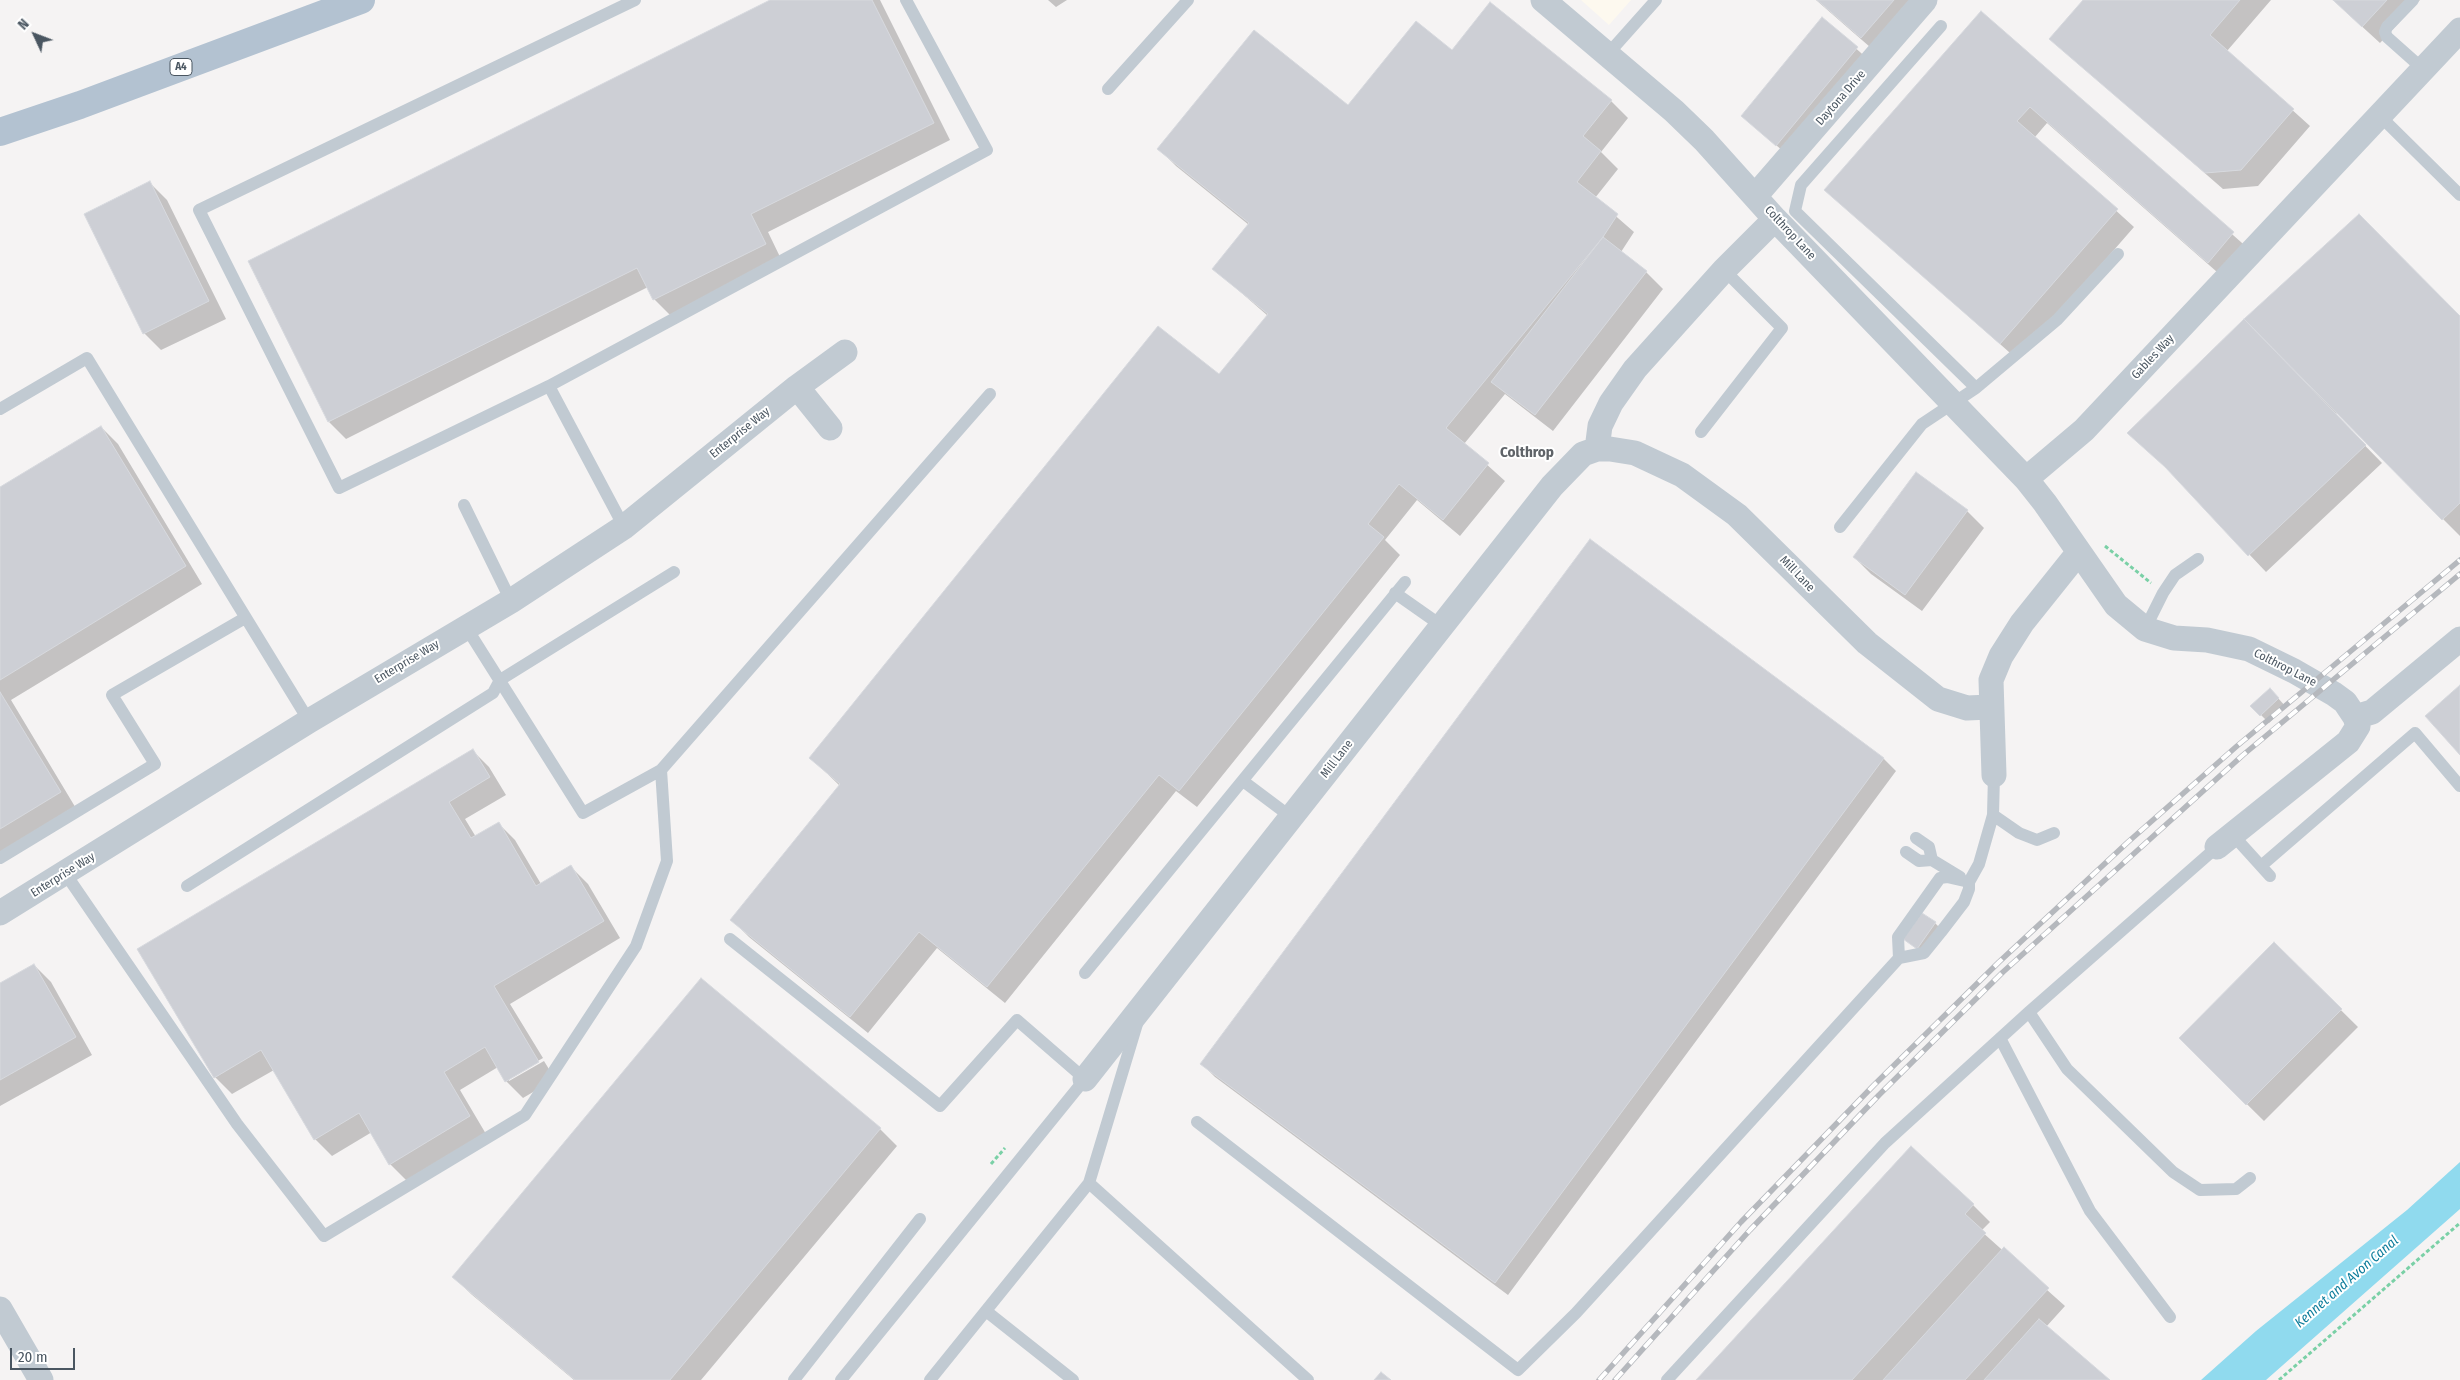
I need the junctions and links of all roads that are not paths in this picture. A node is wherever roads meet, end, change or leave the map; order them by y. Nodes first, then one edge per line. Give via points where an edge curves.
1 (361, 0) edge
2 (635, 0) edge
3 (906, 0) edge
4 (1188, 0) edge
5 (1542, 0) edge
6 (1656, 0) edge
7 (1925, 0) edge
8 (2413, 0) edge
9 (1942, 26) dead end
10 (2460, 30) edge
11 (1608, 54) junction
12 (2423, 69) junction
13 (1108, 89) dead end
14 (2379, 115) junction
15 (0, 132) edge
16 (1756, 195) junction
17 (2460, 195) edge
18 (1775, 219) junction
19 (2118, 254) dead end
20 (1724, 270) junction
21 (845, 352) dead end
22 (549, 386) junction
23 (798, 387) junction
24 (1976, 388) junction
25 (990, 394) dead end
26 (1953, 403) junction
27 (0, 409) edge
28 (830, 428) dead end
29 (1701, 432) dead end
30 (1597, 449) junction
31 (2026, 480) junction
32 (464, 505) dead end
33 (624, 527) junction
34 (1840, 527) dead end
35 (2088, 547) junction
36 (2198, 559) dead end
37 (674, 572) dead end
38 (1405, 582) dead end
39 (1396, 593) junction
40 (511, 601) junction
41 (245, 618) junction
42 (1442, 626) junction
43 (466, 627) junction
44 (2145, 628) junction
45 (2460, 639) edge
46 (500, 680) junction
47 (1990, 707) junction
48 (2355, 717) junction
49 (309, 721) junction
50 (661, 770) junction
51 (1994, 775) joint
52 (1243, 781) junction
53 (2460, 786) edge
54 (1993, 815) junction
55 (1291, 817) junction
56 (2054, 834) dead end
57 (1916, 838) dead end
58 (2224, 841) junction
59 (1906, 852) dead end
60 (0, 858) edge
61 (1932, 860) junction
62 (2261, 866) junction
63 (65, 873) junction
64 (2270, 876) dead end
65 (1969, 882) junction
66 (187, 886) dead end
67 (0, 913) edge
68 (730, 939) dead end
69 (1899, 958) junction
70 (1085, 973) dead end
71 (1144, 1002) junction
72 (2029, 1012) junction
73 (2000, 1038) junction
74 (1085, 1079) junction
75 (1197, 1122) dead end
76 (2250, 1178) dead end
77 (1089, 1183) junction
78 (920, 1219) dead end
79 (0, 1309) edge
80 (986, 1311) junction
81 (2170, 1317) dead end
82 (41, 1380) edge
83 (794, 1380) edge
84 (841, 1380) edge
85 (930, 1380) edge
86 (1073, 1380) edge
87 (1308, 1380) edge
88 (1667, 1380) edge

1 - 15 main road, A4
2 - 22 lane via 199,210 339,488
3 - 22 lane via 988,150
4 - 13 lane
5 - 11 street, Colthrop Lane
6 - 11 lane
7 - 16 street, Daytona Drive
8 - 12 lane via 2385,32 2387,38
9 - 24 lane via 1800,185 1795,211
10 - 12 street, Gables Way
11 - 16 street, Colthrop Lane via 1674,111
12 - 14 street, Gables Way
14 - 17 lane
14 - 31 street, Gables Way via 2084,430
16 - 18 street, Colthrop Lane
18 - 20 street
18 - 26 street, Colthrop Lane
19 - 24 lane via 2057,320
20 - 29 lane via 1782,328
20 - 30 street via 1635,370 1611,403 1600,426
21 - 23 street, Enterprise Way
22 - 33 lane
23 - 28 street
23 - 33 street, Enterprise Way
24 - 26 lane
25 - 50 lane
26 - 31 street, Colthrop Lane
26 - 34 lane via 1922,424
27 - 41 lane via 87,358
30 - 42 street, Mill Lane via 1583,454 1552,486
30 - 47 street, Mill Lane via 1635,453 1682,475 1737,515 1867,643 1938,699 1967,708
31 - 35 street
32 - 40 lane
33 - 40 street, Enterprise Way
35 - 44 street, Colthrop Lane via 2116,605
35 - 47 street via 2022,623 2001,656 1991,680
36 - 44 lane via 2175,575
37 - 46 lane
38 - 39 lane
39 - 42 lane
39 - 52 lane
40 - 43 street, Enterprise Way
41 - 49 lane
41 - 60 lane via 112,695 155,764
42 - 55 street, Mill Lane
43 - 46 lane
43 - 49 street, Enterprise Way
44 - 48 street, Colthrop Lane via 2174,638 2214,641 2249,649 2334,694 2345,702
45 - 48 street via 2372,712
46 - 50 lane via 583,813
46 - 66 lane via 493,692
47 - 51 street
48 - 58 street via 2358,726 2348,742
49 - 63 street, Enterprise Way
50 - 63 lane via 667,861 636,946 525,1115 324,1236 237,1124
51 - 54 lane
52 - 55 lane
52 - 70 lane
53 - 62 lane via 2415,733
54 - 56 lane via 2019,833 2037,840
54 - 65 lane via 1979,864
55 - 71 street, Mill Lane
57 - 61 lane via 1929,847
58 - 62 lane
58 - 72 lane
59 - 61 lane via 1919,861
61 - 65 lane
62 - 64 lane
63 - 67 street, Enterprise Way
65 - 69 lane via 1964,902 1924,953
65 - 69 lane via 1940,878 1898,937
68 - 74 lane via 940,1106 1017,1020
69 - 75 lane via 1576,1313 1518,1370
71 - 74 street, Mill Lane
71 - 77 lane
72 - 73 lane
72 - 76 lane via 2067,1070 2173,1172 2200,1190 2236,1190
73 - 81 lane via 2090,1211
73 - 88 lane via 1885,1143
74 - 84 lane
77 - 80 lane
77 - 87 lane
78 - 83 lane
79 - 82 street
80 - 85 lane
80 - 86 lane

